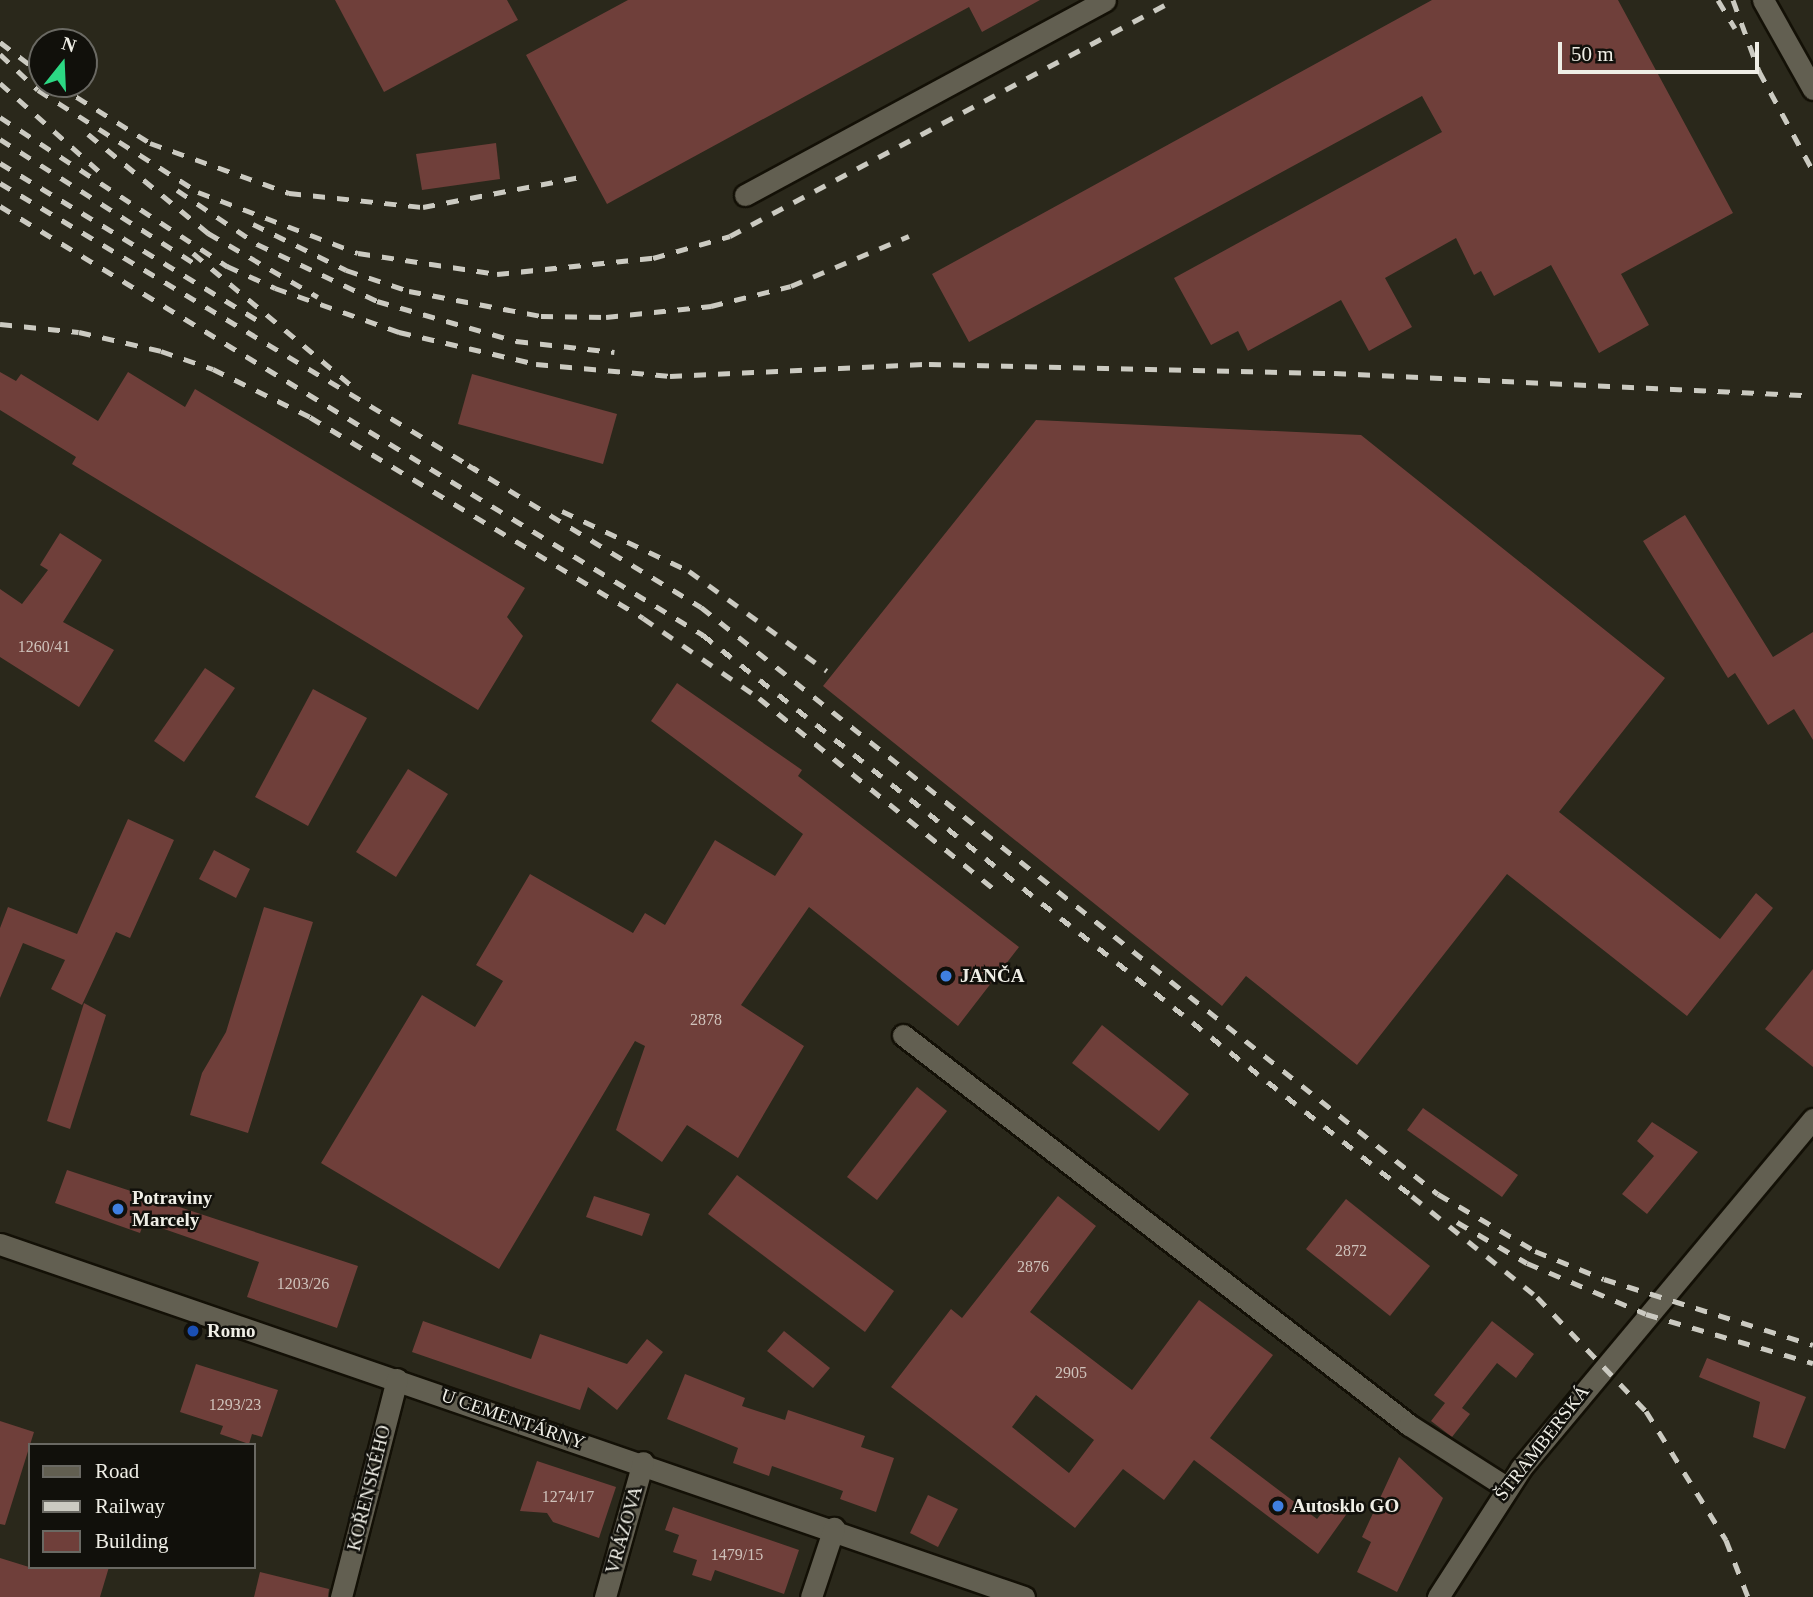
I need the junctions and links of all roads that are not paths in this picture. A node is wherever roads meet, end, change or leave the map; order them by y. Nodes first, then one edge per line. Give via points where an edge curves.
1 (1105, 0) edge
2 (1763, 0) edge
3 (1813, 89) edge
4 (745, 195) dead end
5 (903, 1035) dead end
6 (1813, 1119) edge
7 (0, 1244) edge
8 (397, 1379) junction
9 (643, 1462) junction
10 (1506, 1488) junction
11 (834, 1528) junction
12 (341, 1597) edge
13 (605, 1597) edge
14 (811, 1597) edge
15 (1024, 1597) edge
16 (1438, 1597) edge

1 - 4 street
2 - 3 street
5 - 10 street via 1409,1425
6 - 10 street, ŠTRAMBERSKÁ
7 - 8 street, U CEMENTÁRNY
8 - 9 street, U CEMENTÁRNY
8 - 12 street, KOŘENSKÉHO
9 - 11 street, U CEMENTÁRNY
9 - 13 street, VRÁZOVA
10 - 16 street, ŠTRAMBERSKÁ
11 - 14 street
11 - 15 street, U CEMENTÁRNY

